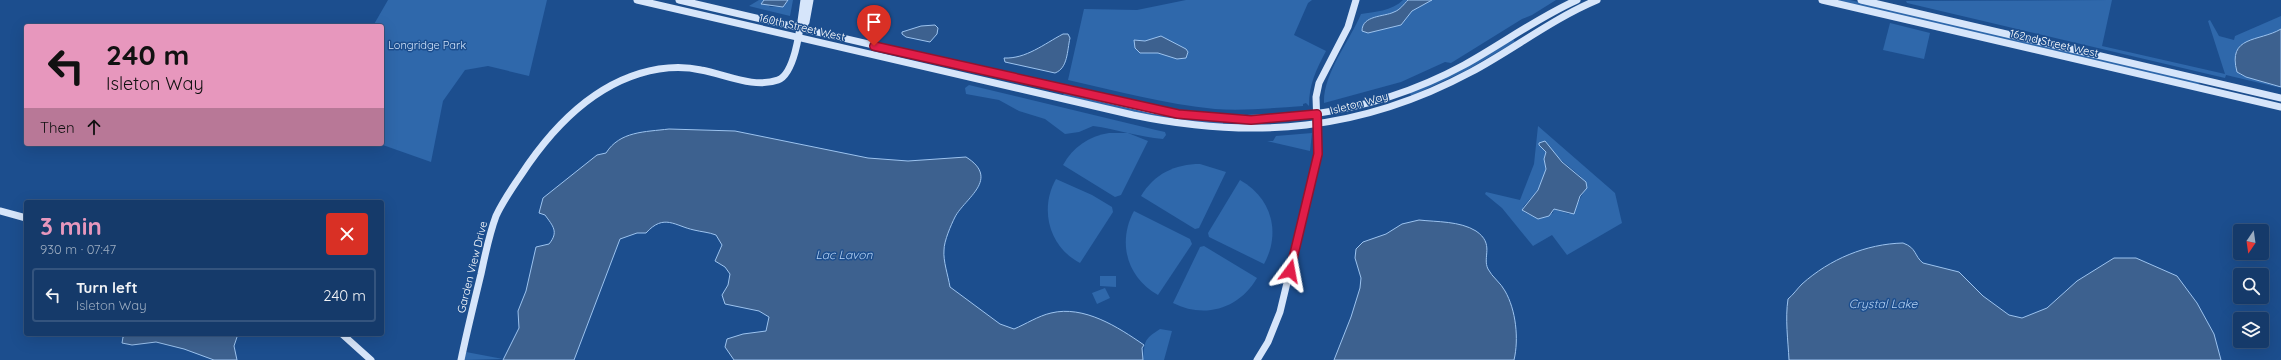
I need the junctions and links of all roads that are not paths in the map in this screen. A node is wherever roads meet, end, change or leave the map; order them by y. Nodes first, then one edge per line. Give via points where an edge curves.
1 (637, 0) edge
2 (679, 0) edge
3 (804, 0) edge
4 (810, 0) edge
5 (1356, 0) edge
6 (1576, 0) edge
7 (1597, 0) edge
8 (1822, 0) edge
9 (1861, 0) edge
10 (801, 28) junction
11 (799, 37) junction
12 (1083, 94) joint
13 (2281, 98) edge
14 (1080, 102) joint
15 (2281, 107) edge
16 (1318, 119) junction
17 (0, 211) edge
18 (24, 217) edge
19 (344, 336) edge
20 (371, 360) edge
21 (461, 360) edge
22 (1257, 360) edge

1 - 11 main road, 160th Street West
2 - 10 main road, 160th Street West
3 - 10 main road
4 - 10 main road via 806,22
5 - 16 main road via 1348,28 1320,79 1317,91
6 - 16 main road, Isleton Way via 1437,78
7 - 16 main road, Isleton Way via 1566,15 1473,71 1434,89 1381,110
8 - 15 main road, 162nd Street West
9 - 13 main road, 162nd Street West
10 - 11 main road, Garden View Drive
10 - 12 main road, 160th Street West
11 - 14 main road, 160th Street West
11 - 21 main road, Garden View Drive via 791,67 779,80 757,83 700,70 659,69 638,74 616,84 572,113 537,150 496,216 488,240
12 - 16 main road, Isleton Way via 1153,110 1212,118
14 - 16 main road, Isleton Way via 1169,122 1207,127 1260,129
16 - 22 main road via 1318,154 1287,284 1274,326
17 - 18 main road
19 - 20 main road

